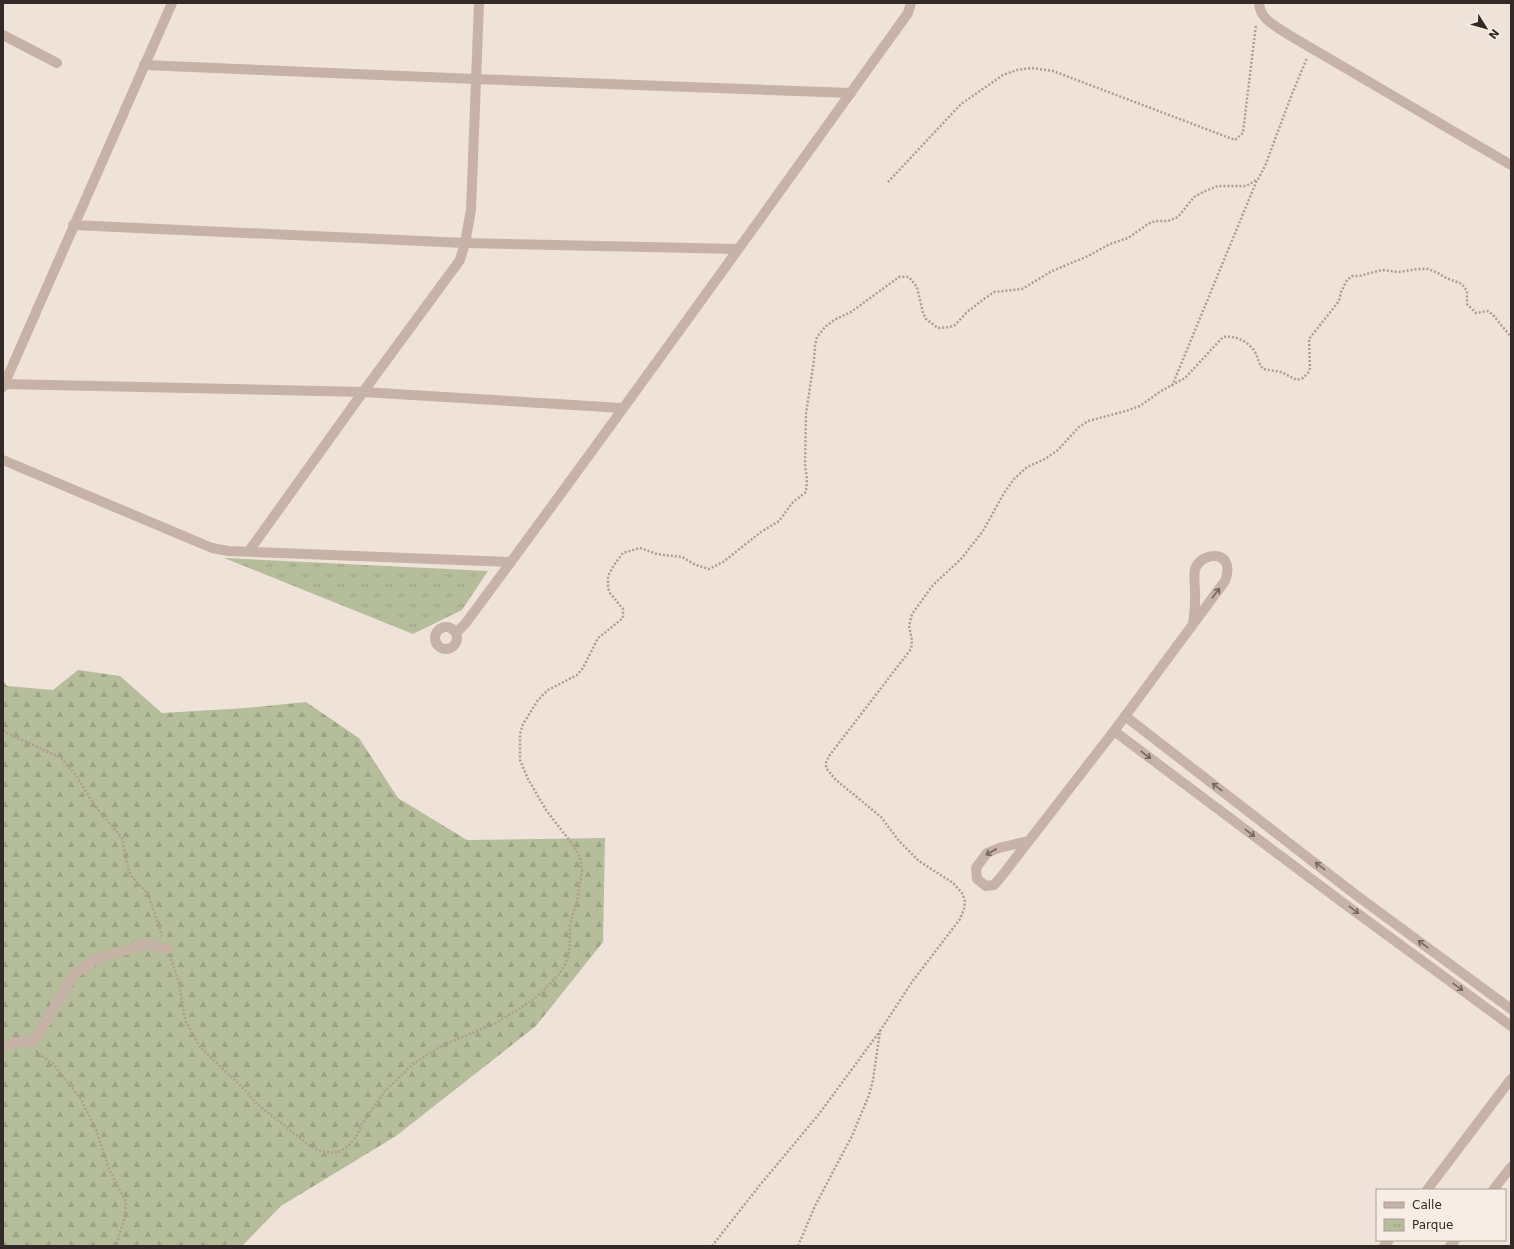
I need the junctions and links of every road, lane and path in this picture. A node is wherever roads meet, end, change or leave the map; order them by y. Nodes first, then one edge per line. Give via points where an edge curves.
1 (172, 3) edge
2 (479, 3) edge
3 (911, 3) edge
4 (1259, 7) edge
5 (3, 35) edge
6 (1312, 48) junction
7 (57, 63) dead end
8 (144, 65) junction
9 (475, 79) junction
10 (850, 93) junction
11 (1511, 165) edge
12 (1258, 179) junction
13 (888, 182) dead end
14 (73, 224) junction
15 (465, 243) junction
16 (738, 249) junction
17 (1511, 337) edge
18 (4, 386) edge
19 (1172, 386) junction
20 (363, 392) junction
21 (622, 408) junction
22 (3, 460) edge
23 (249, 551) junction
24 (511, 562) junction
25 (1193, 624) junction
26 (456, 632) dead end
27 (1125, 716) junction
28 (1114, 731) junction
29 (3, 732) edge
30 (1028, 842) junction
31 (167, 949) junction
32 (1511, 1009) edge
33 (1511, 1026) edge
34 (880, 1031) junction
35 (17, 1042) junction
36 (3, 1047) edge
37 (1511, 1079) edge
38 (1511, 1167) edge
39 (1428, 1189) edge
40 (1494, 1189) edge
41 (116, 1246) edge
42 (712, 1246) edge
43 (798, 1246) edge

1 - 8 street
2 - 9 street
3 - 10 street via 908,13
4 - 6 street via 1263,17
4 - 13 path via 1244,133 1235,140 1053,71 1032,68 1003,75 961,104
5 - 7 street
6 - 11 street
6 - 12 path
8 - 9 street
8 - 14 street
9 - 10 street
9 - 15 street via 471,210
10 - 16 street
12 - 19 path
12 - 31 path via 1246,186 1218,186 1203,192 1194,197 1178,217 1168,222 1155,221 1148,224 1128,238 1052,271 1022,289 994,292 950,327 938,328 926,319 917,287 909,277 899,277 825,327 815,346 806,414 806,492 793,502 779,521 723,562 709,569 682,557 657,554 640,548 623,553 608,576 608,588 623,609 623,618 598,638 577,675 548,690 538,700 523,724 520,734 520,760 546,810 573,845 581,863 578,895 570,924 568,957 560,973 530,1002 496,1023 441,1046 413,1064 385,1091 348,1146 339,1152 331,1153 309,1145 257,1104 200,1047 185,1020 179,982
14 - 15 street
14 - 18 street
15 - 16 street
15 - 20 street via 455,269
16 - 21 street
17 - 19 path via 1488,311 1476,313 1472,310 1468,304 1467,291 1462,284 1428,269 1399,272 1382,270 1352,276 1347,280 1339,301 1309,339 1310,368 1303,378 1297,380 1281,372 1263,369 1255,352 1238,338 1231,336 1223,337 1185,378
18 - 20 street
19 - 34 path via 1140,406 1079,427 1058,450 1027,468 1014,479 983,532 920,602 912,614 909,626 911,649 829,756 826,763 828,771 836,780 881,817 899,842 919,861 953,883 962,893 965,902 960,919 912,982
20 - 21 street
20 - 23 street
21 - 24 street
22 - 23 street via 212,548
23 - 24 street
24 - 26 street via 465,624
25 -> 25 street via 1229,572 1226,562 1219,556 1207,557 1195,570
25 - 27 street
27 - 28 street
32 -> 27 street via 1356,895
28 - 30 street
28 -> 33 street
29 - 31 path via 61,758 77,777 98,811 122,838 131,876 148,894
30 -> 30 street via 987,853 976,868 977,879 986,886 994,885
31 - 35 street via 147,944 96,959 74,974 38,1035 31,1042
34 - 42 path via 819,1114
34 - 43 path via 869,1095 852,1136 815,1206
35 - 36 street
35 - 41 path via 33,1049 53,1064 82,1099 97,1132 109,1169 126,1202 125,1217
37 - 39 street
38 - 40 street

